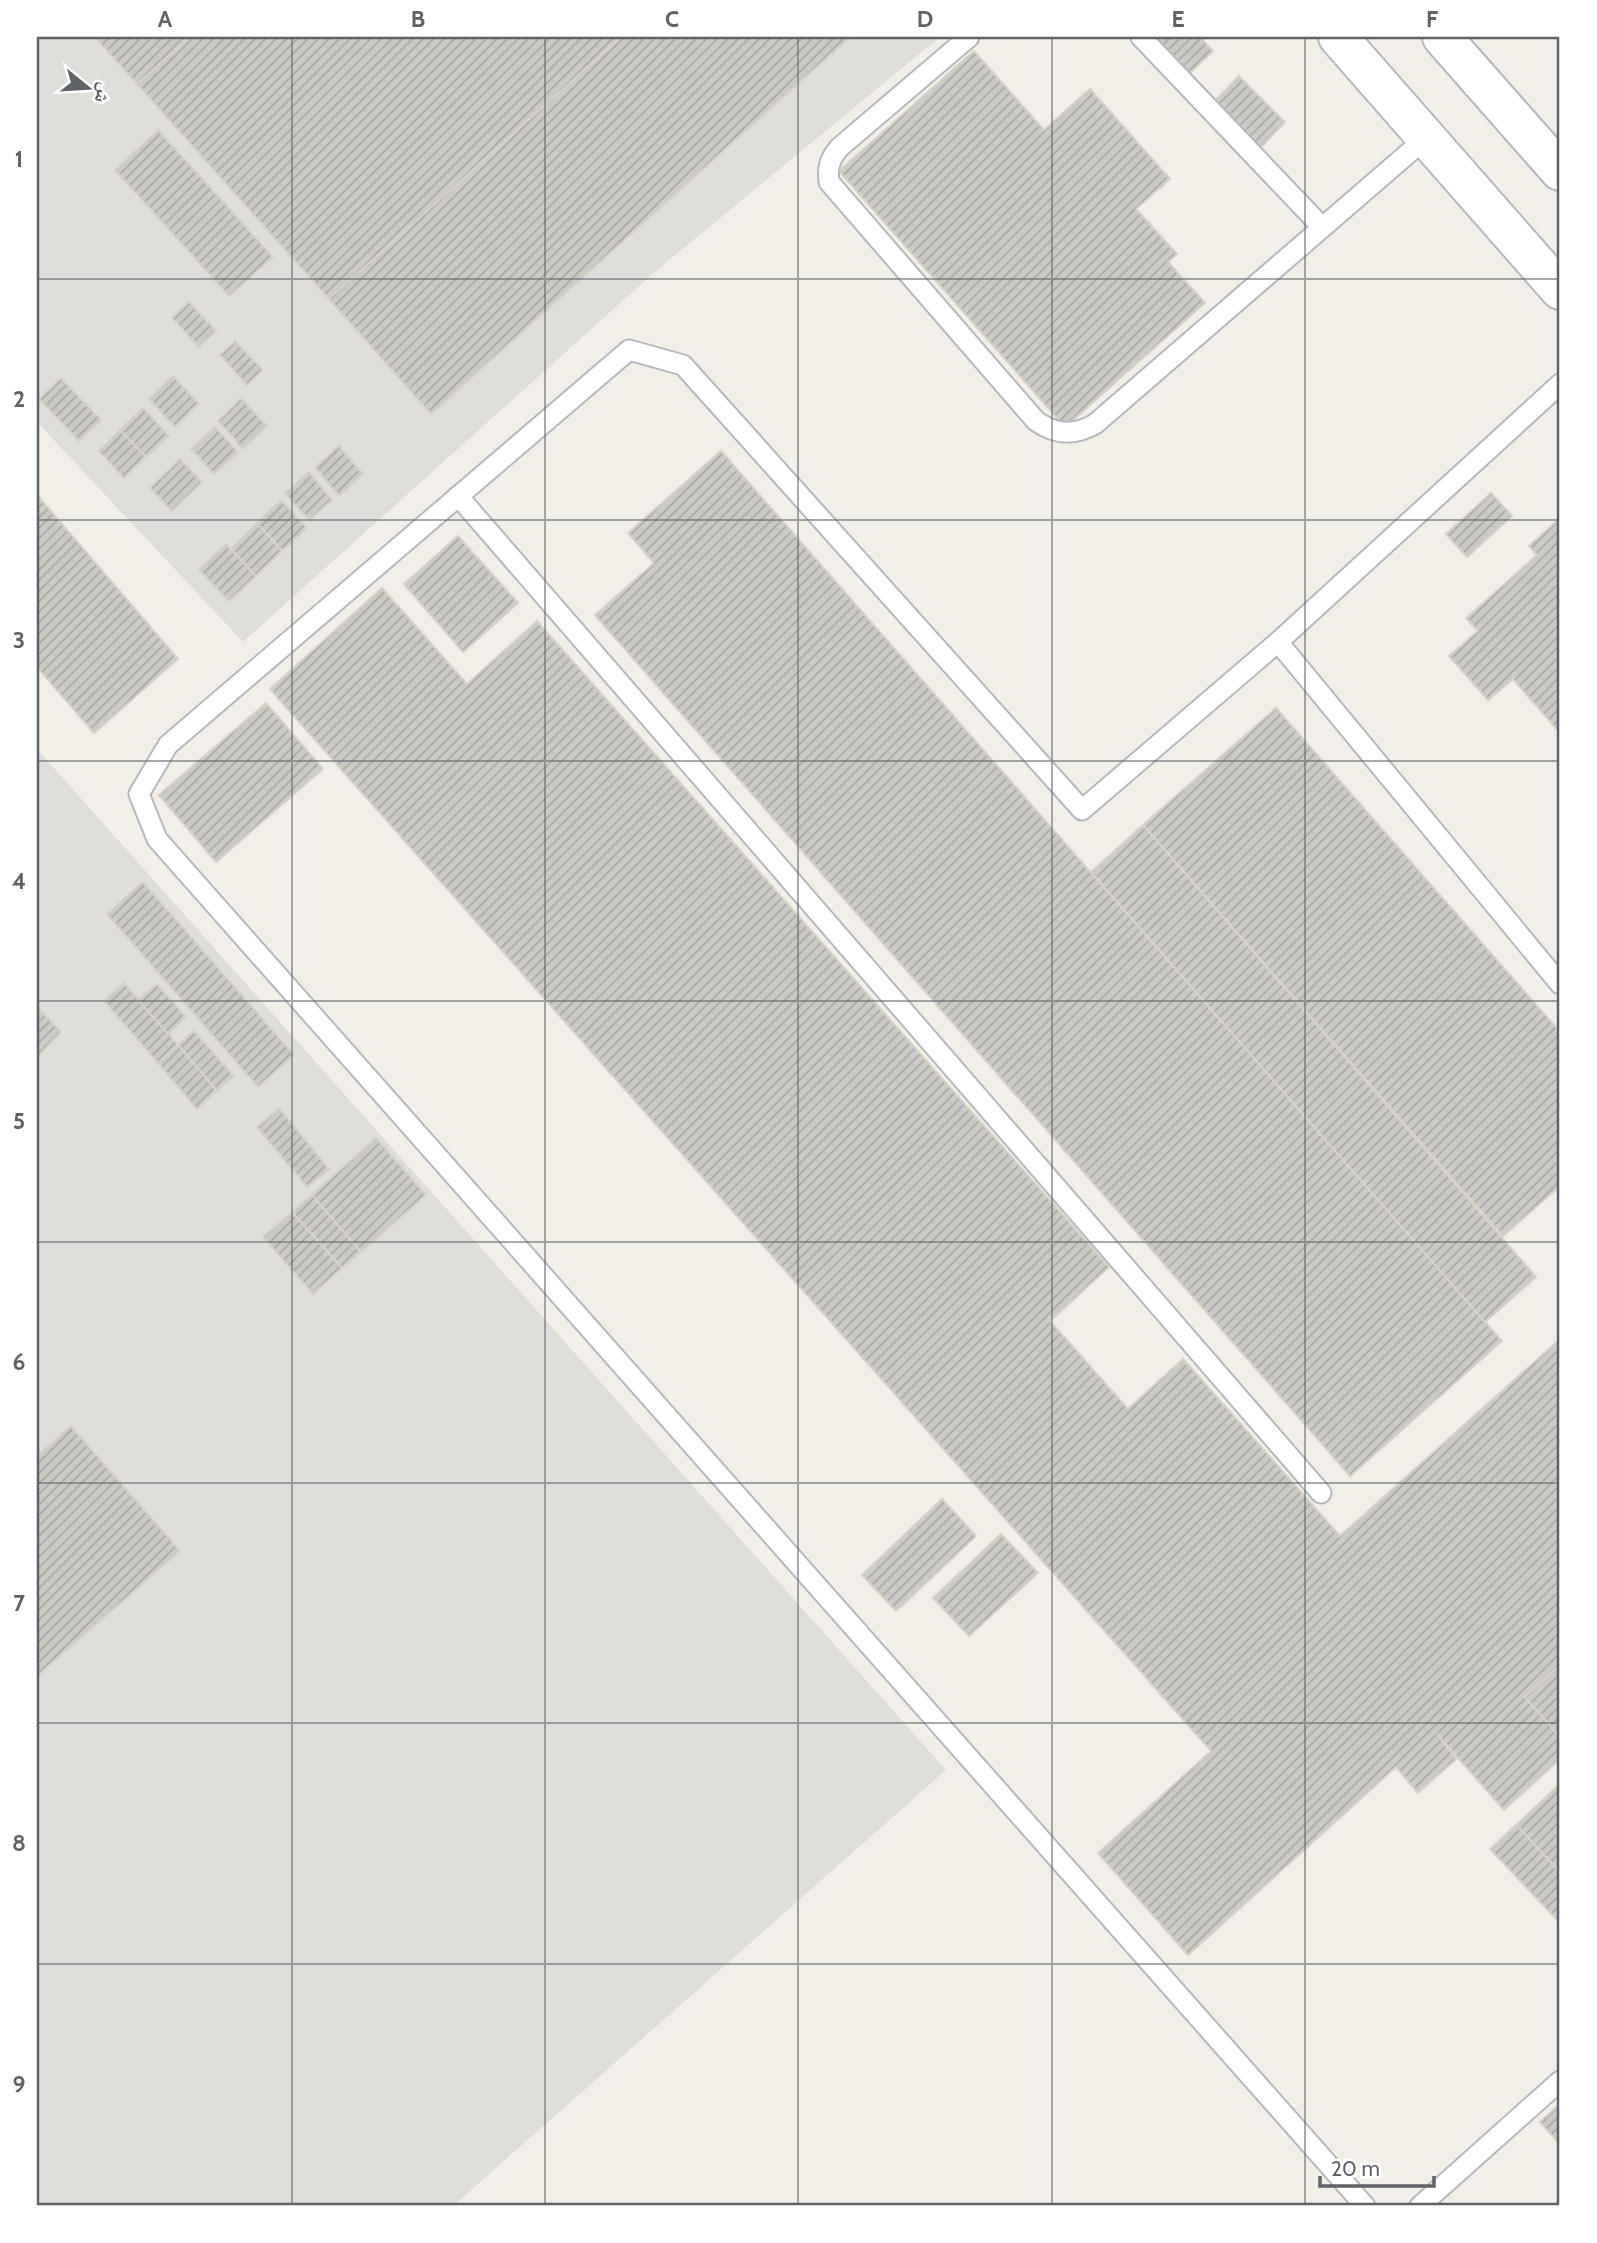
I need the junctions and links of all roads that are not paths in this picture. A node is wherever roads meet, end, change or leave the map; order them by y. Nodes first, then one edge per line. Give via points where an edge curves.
1 (969, 37) edge
2 (1141, 37) edge
3 (1338, 37) edge
4 (1443, 37) edge
5 (1426, 138) junction
6 (1560, 171) edge
7 (1322, 227) junction
8 (1560, 290) edge
9 (1560, 384) edge
10 (458, 496) junction
11 (1278, 642) junction
12 (1560, 984) edge
13 (1321, 1493) dead end
14 (1560, 2081) edge
15 (1365, 2206) edge
16 (1420, 2206) edge

1 - 7 lane via 840,147 828,169 830,182 1046,428 1072,433 1095,424
2 - 7 lane
3 - 5 street
4 - 6 street
5 - 7 lane
5 - 8 street
9 - 11 lane
10 - 11 lane via 629,350 683,365 1082,810
10 - 13 lane
10 - 15 lane via 168,745 139,794 157,839
11 - 12 lane
14 - 16 lane

